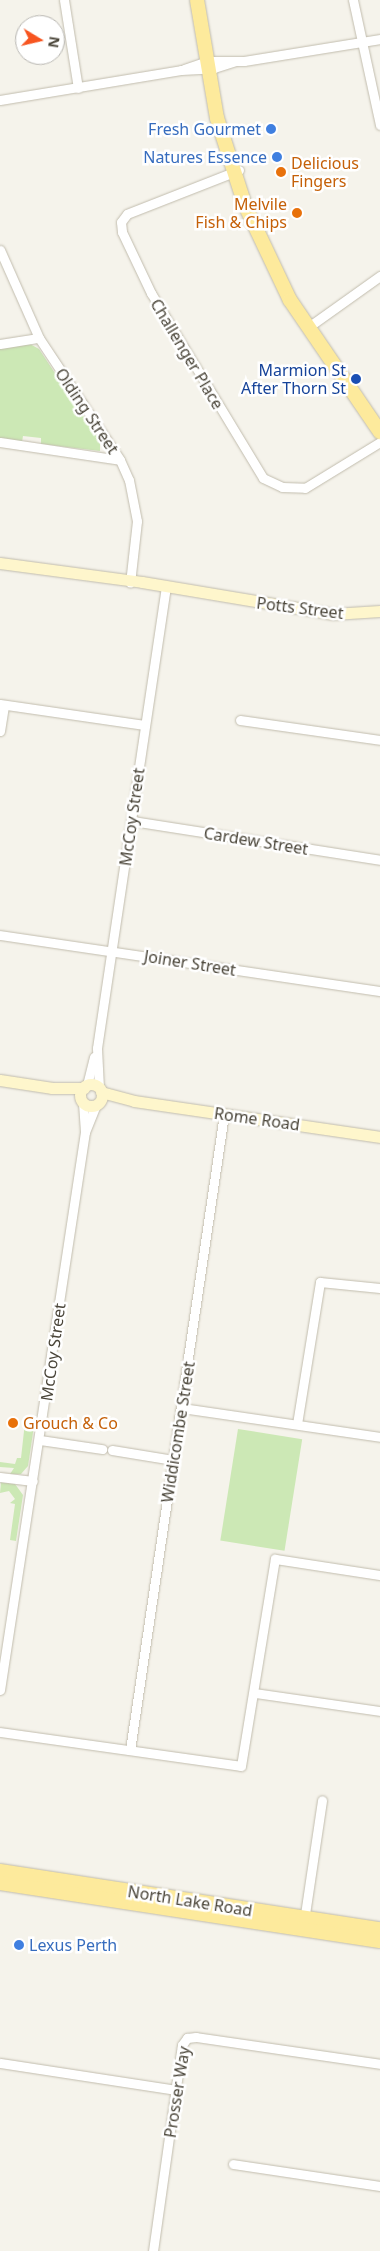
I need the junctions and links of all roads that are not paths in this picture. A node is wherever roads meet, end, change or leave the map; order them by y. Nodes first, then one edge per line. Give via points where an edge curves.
1 (64, 0) edge
2 (197, 0) edge
3 (203, 0) edge
4 (353, 0) edge
5 (380, 39) edge
6 (360, 43) junction
7 (211, 65) junction
8 (78, 88) junction
9 (0, 100) edge
10 (380, 125) edge
11 (236, 171) junction
12 (0, 250) edge
13 (380, 276) edge
14 (310, 326) junction
15 (39, 338) junction
16 (0, 344) edge
17 (380, 421) edge
18 (380, 432) edge
19 (0, 442) edge
20 (380, 442) edge
21 (120, 460) junction
22 (0, 563) edge
23 (130, 583) junction
24 (166, 588) junction
25 (380, 610) edge
26 (2, 704) edge
27 (240, 720) dead end
28 (144, 725) junction
29 (0, 731) edge
30 (380, 740) edge
31 (132, 821) junction
32 (380, 860) edge
33 (0, 935) edge
34 (111, 950) junction
35 (380, 991) edge
36 (0, 1080) edge
37 (91, 1095) junction
38 (224, 1114) junction
39 (380, 1137) edge
40 (380, 1288) edge
41 (182, 1408) junction
42 (296, 1424) junction
43 (380, 1437) edge
44 (40, 1440) junction
45 (102, 1449) dead end
46 (112, 1450) dead end
47 (173, 1460) junction
48 (0, 1477) edge
49 (33, 1481) junction
50 (380, 1575) edge
51 (0, 1690) edge
52 (255, 1694) junction
53 (380, 1711) edge
54 (0, 1732) edge
55 (130, 1750) junction
56 (322, 1800) dead end
57 (0, 1871) edge
58 (0, 1882) edge
59 (304, 1924) junction
60 (380, 1929) edge
61 (380, 1941) edge
62 (0, 2063) edge
63 (380, 2064) edge
64 (177, 2090) junction
65 (233, 2164) dead end
66 (380, 2186) edge
67 (152, 2251) edge

1 - 8 street
2 - 7 main road
3 - 7 main road
4 - 6 street
5 - 6 street
6 - 7 street
6 - 10 street
7 - 8 street
7 - 11 main road via 218,118
8 - 9 street
11 - 14 main road via 275,272
11 - 20 street, Challenger Place via 127,214 121,222 122,232 151,294 263,478 282,487 305,488
12 - 15 street, Olding Street
13 - 14 street
14 - 17 main road
14 - 18 main road
15 - 16 street
15 - 21 street, Olding Street
19 - 21 street
21 - 23 street, Olding Street via 129,480 137,521
22 - 23 street, Potts Street
23 - 24 street, Potts Street
24 - 25 street, Potts Street via 333,614
24 - 28 street, McCoy Street
26 - 28 street
26 - 29 street
27 - 30 street
28 - 31 street, McCoy Street
31 - 32 street, Cardew Street
31 - 34 street, McCoy Street
33 - 34 street, Joiner Street
34 - 35 street, Joiner Street
34 - 37 street, McCoy Street
36 - 37 street, Rome Road
37 - 38 street, Rome Road
37 - 44 street, McCoy Street
38 - 39 street, Rome Road
38 - 41 street, Widdicombe Street
40 - 42 street via 320,1282
41 - 42 street
41 - 47 street, Widdicombe Street
42 - 43 street
44 - 45 street
44 - 49 street, McCoy Street
46 - 47 street
47 - 55 street, Widdicombe Street
48 - 49 street
49 - 51 street, McCoy Street
50 - 52 street via 276,1559
52 - 53 street
52 - 55 street via 241,1766
54 - 55 street
56 - 59 street
57 - 59 main road, North Lake Road
58 - 59 main road, North Lake Road
59 - 60 main road, North Lake Road
59 - 61 main road, North Lake Road
62 - 64 street
63 - 64 street, Prosser Way via 196,2036 187,2038 182,2045
64 - 67 street, Prosser Way
65 - 66 street

